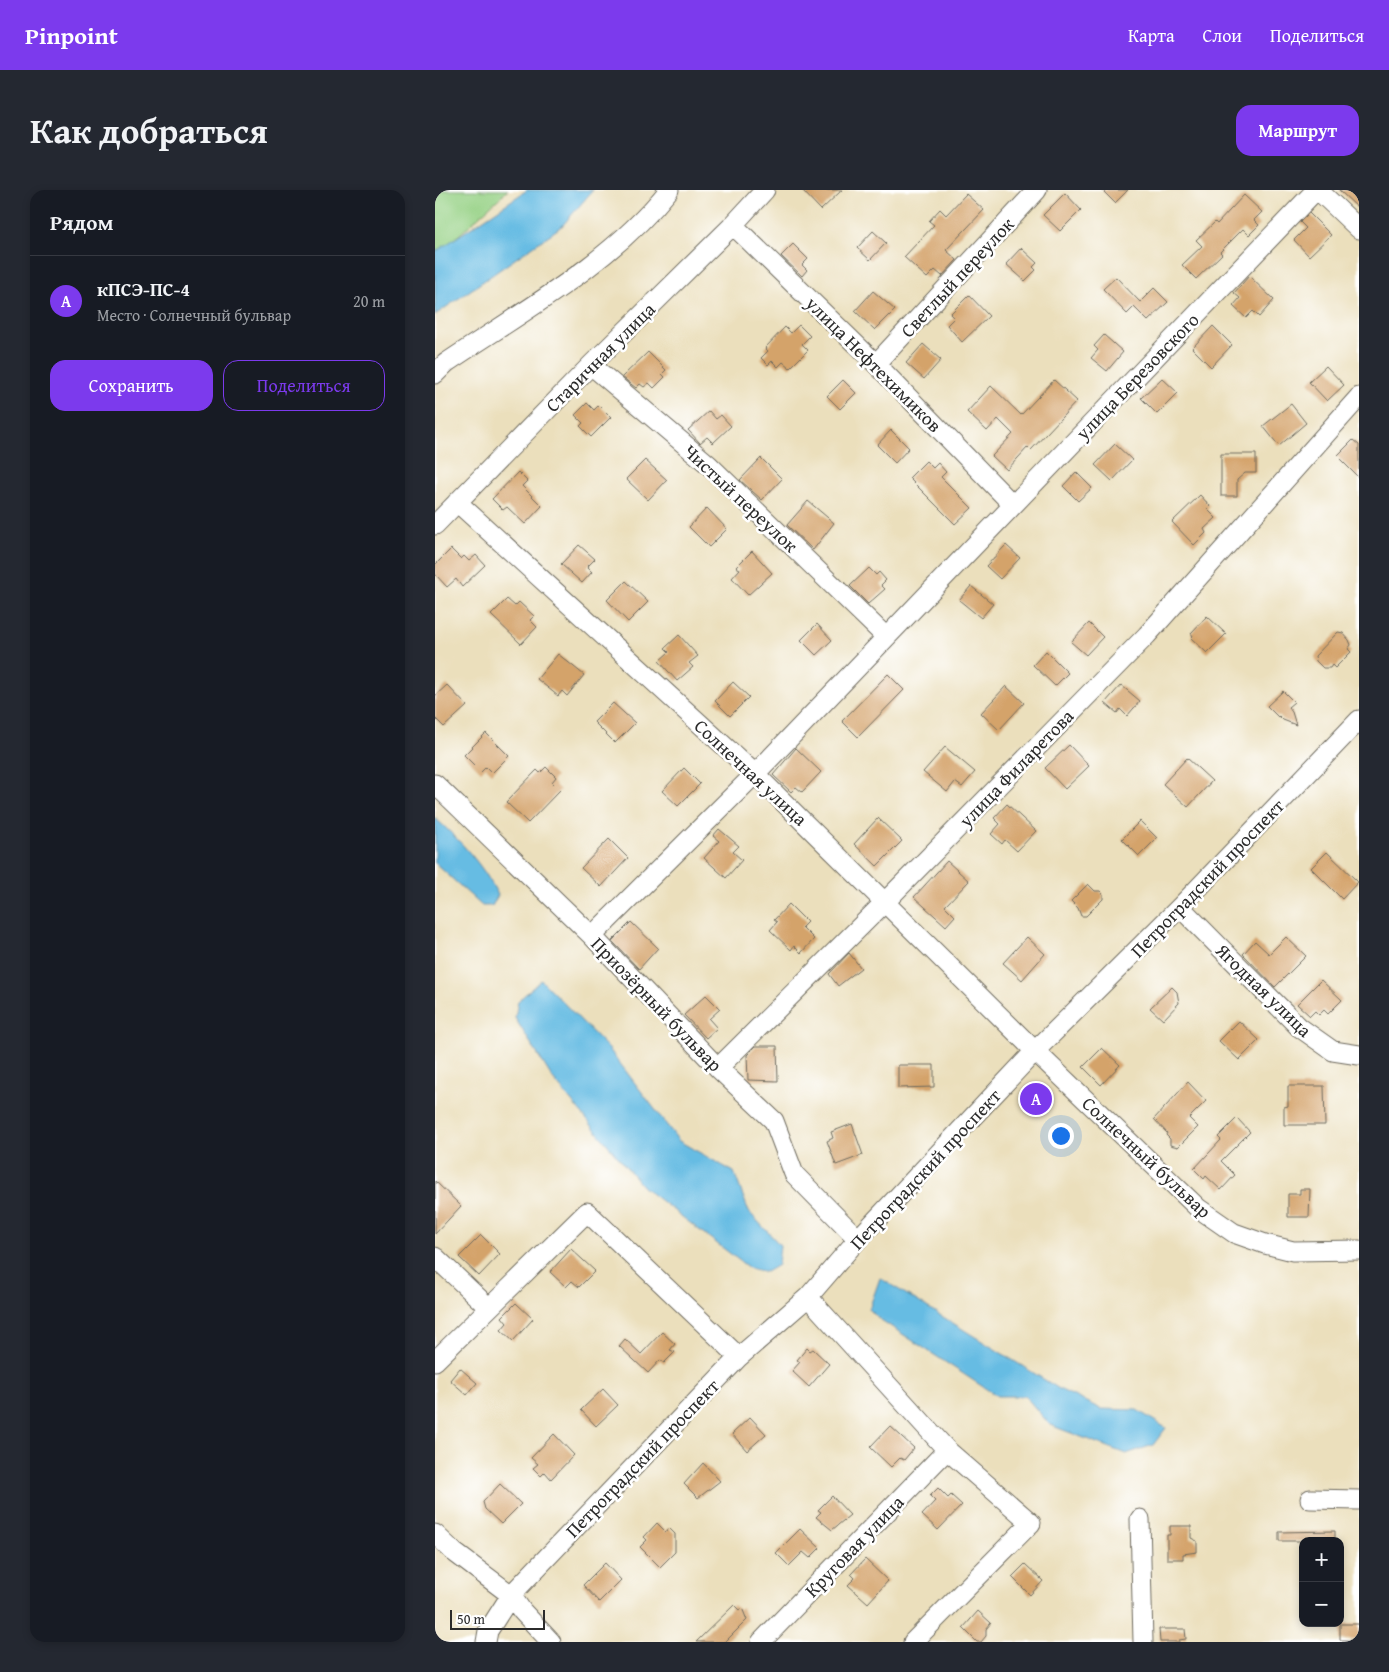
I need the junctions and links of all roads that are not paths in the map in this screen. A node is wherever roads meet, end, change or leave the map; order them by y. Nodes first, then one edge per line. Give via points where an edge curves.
1 (669, 190) edge
2 (765, 190) edge
3 (1037, 190) edge
4 (1317, 190) edge
5 (733, 225) junction
6 (1359, 229) edge
7 (876, 364) junction
8 (591, 365) junction
9 (435, 374) edge
10 (1359, 397) edge
11 (457, 502) junction
12 (1013, 505) junction
13 (435, 525) edge
14 (885, 636) junction
15 (1359, 720) edge
16 (755, 774) junction
17 (435, 784) edge
18 (886, 901) junction
19 (1179, 907) junction
20 (592, 936) junction
21 (1035, 1051) junction
22 (1359, 1055) edge
23 (718, 1068) junction
24 (858, 1239) junction
25 (1359, 1250) edge
26 (435, 1257) edge
27 (808, 1297) junction
28 (488, 1307) junction
29 (739, 1357) junction
30 (435, 1361) edge
31 (947, 1450) junction
32 (1310, 1498) dead end
33 (1359, 1500) edge
34 (1140, 1519) dead end
35 (435, 1534) edge
36 (511, 1595) junction
37 (486, 1642) edge
38 (551, 1642) edge
39 (761, 1642) edge
40 (913, 1642) edge
41 (1143, 1642) edge

1 - 9 street via 656,208 614,246 446,363
2 - 5 street, Старичная улица
3 - 7 street, Светлый переулок
4 - 6 street
4 - 12 street, улица Березовского
5 - 7 street, улица Нефтехимиков
5 - 8 street, Старичная улица
7 - 12 street, улица Нефтехимиков
8 - 11 street, Старичная улица
8 - 14 street, Чистый переулок via 709,465
10 - 18 street, улица Филаретова via 1147,635
11 - 13 street, Старичная улица
11 - 16 street, Солнечная улица
12 - 14 street, улица Березовского
14 - 16 street, улица Березовского
15 - 19 street, Петроградский проспект
16 - 18 street, Солнечная улица
16 - 20 street, улица Березовского
17 - 20 street, Приозёрный бульвар
18 - 21 street, Солнечная улица
18 - 23 street, улица Филаретова
19 - 21 street, Петроградский проспект
19 - 22 street, Ягодная улица via 1299,1028 1333,1051
20 - 23 street, Приозёрный бульвар
21 - 24 street, Петроградский проспект
21 - 25 street, Солнечный бульвар via 1198,1208 1234,1233 1293,1251
23 - 24 street, Приозёрный бульвар via 774,1121 794,1174
24 - 27 street, Петроградский проспект
26 - 28 street
27 - 29 street, Петроградский проспект
27 - 31 street
28 - 29 street via 587,1212
28 - 30 street
29 - 36 street, Петроградский проспект
31 - 39 street, Круговая улица
31 - 40 street via 1031,1523
32 - 33 street
34 - 41 street
35 - 36 street
36 - 37 street, Петроградский проспект via 488,1631
36 - 38 street

